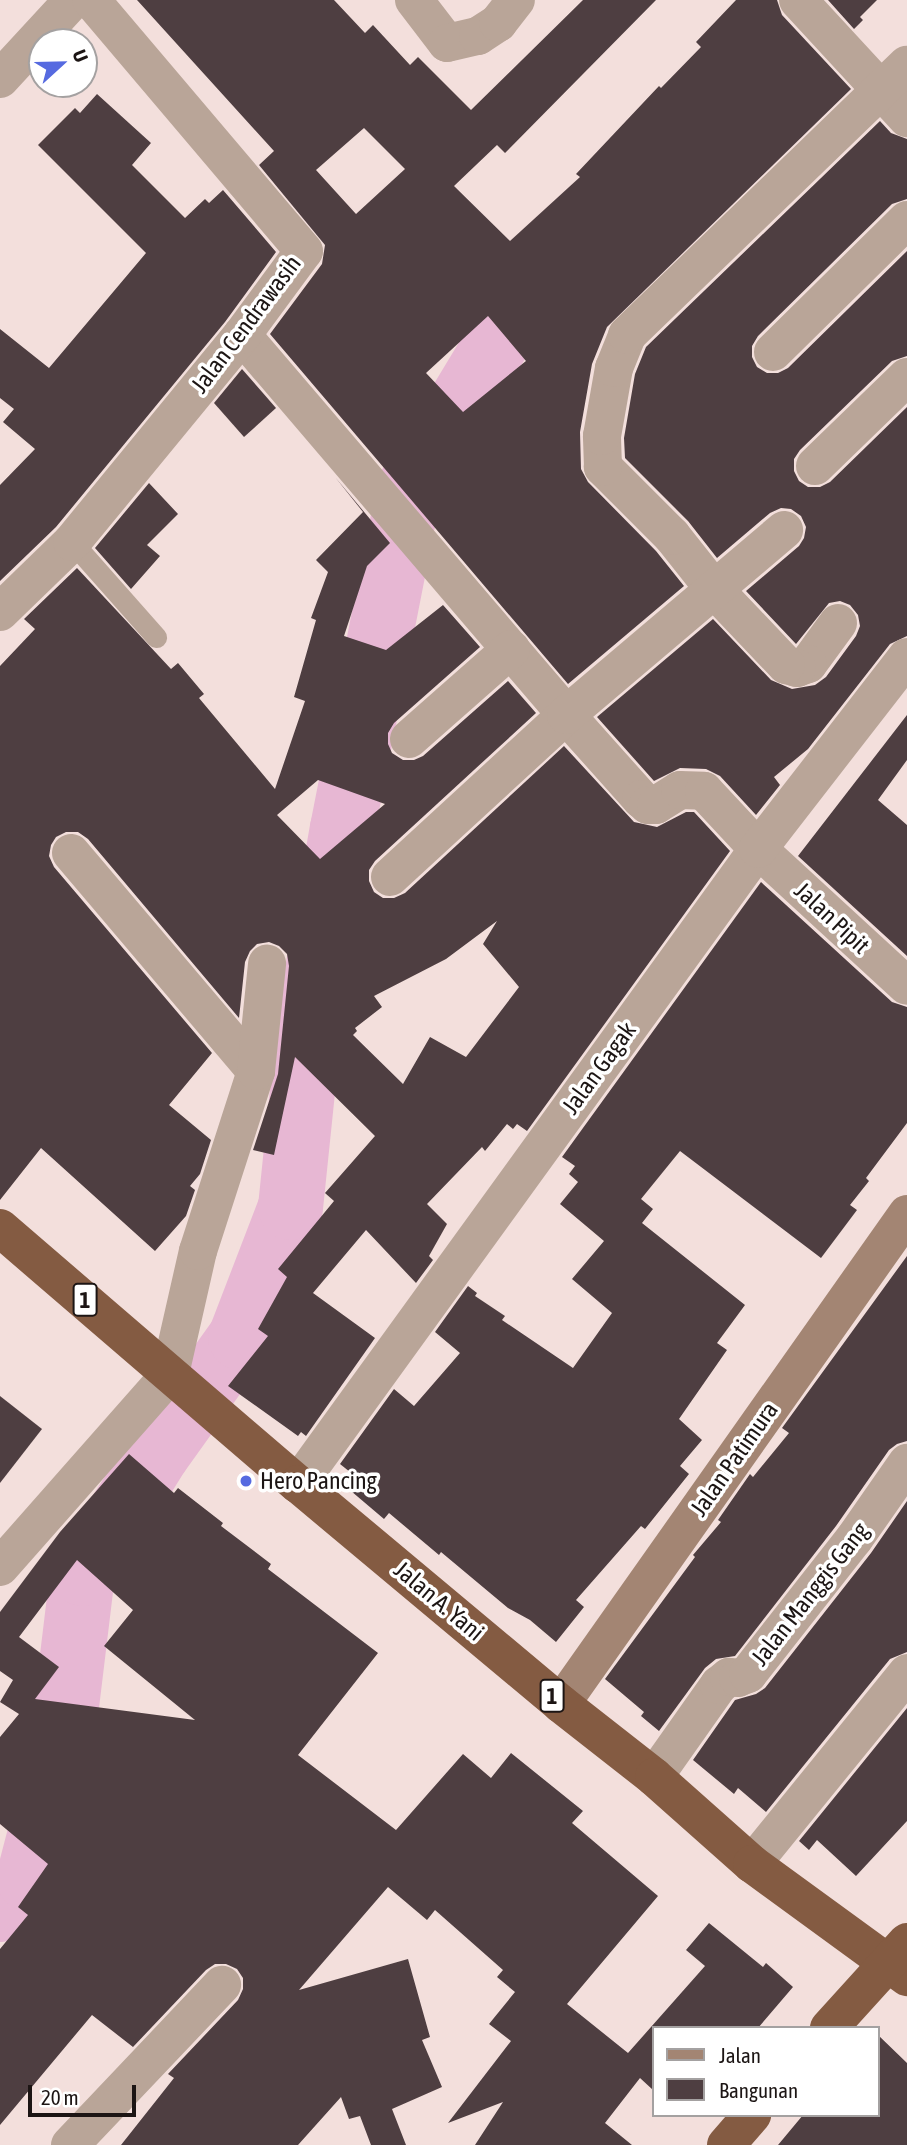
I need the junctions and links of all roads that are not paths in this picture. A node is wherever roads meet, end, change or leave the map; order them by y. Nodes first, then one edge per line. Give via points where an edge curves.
1 (74, 0) edge
2 (90, 0) edge
3 (414, 0) edge
4 (516, 0) edge
5 (802, 4) edge
6 (894, 78) edge
7 (0, 79) edge
8 (907, 117) edge
9 (907, 219) edge
10 (242, 335) junction
11 (773, 352) dead end
12 (907, 377) edge
13 (815, 466) dead end
14 (784, 530) dead end
15 (72, 542) junction
16 (714, 589) junction
17 (0, 612) edge
18 (838, 623) dead end
19 (156, 638) dead end
20 (511, 649) junction
21 (907, 657) edge
22 (566, 715) junction
23 (409, 739) dead end
24 (758, 849) junction
25 (71, 853) dead end
26 (390, 877) dead end
27 (267, 964) dead end
28 (907, 986) edge
29 (256, 1071) junction
30 (907, 1214) edge
31 (0, 1228) edge
32 (173, 1376) junction
33 (907, 1463) edge
34 (298, 1484) junction
35 (0, 1567) edge
36 (907, 1673) edge
37 (561, 1704) junction
38 (654, 1777) junction
39 (752, 1864) junction
40 (900, 1960) edge
41 (222, 1985) dead end
42 (832, 2026) edge
43 (750, 2117) edge
44 (70, 2145) edge
45 (726, 2145) edge

1 - 7 street
2 - 10 street, Jalan Cendrawasih via 304,251
3 - 4 street via 447,43 478,36 498,23
5 - 6 street
6 - 8 street
6 - 16 street via 627,335 614,368 602,436 603,467 672,536
9 - 11 street
10 - 15 street, Jalan Cendrawasih
10 - 20 street
12 - 13 street
14 - 16 street
15 - 17 street, Jalan Cendrawasih
15 - 19 lane
16 - 18 street via 786,666 808,664
16 - 22 street
20 - 22 street
20 - 23 street
21 - 24 street, Jalan Gagak
22 - 24 street, Jalan Pipit via 648,804 656,805 680,790 704,791
22 - 26 street
24 - 28 street, Jalan Pipit
24 - 34 street, Jalan Gagak
25 - 29 street
27 - 29 street
29 - 32 street via 198,1251
30 - 37 street, Jalan Patimura
31 - 32 highway, Jalan A. Yani / 1
32 - 34 highway, Jalan A. Yani / 1
32 - 35 street
33 - 38 street, Jalan Manggis Gang via 748,1674 729,1677 719,1685
34 - 37 highway, Jalan A. Yani / 1
36 - 39 street
37 - 38 highway, Jalan A. Yani / 1
38 - 39 highway, Jalan A. Yani / 1
39 - 40 highway, Jalan A. Yani / 1
40 - 42 highway
41 - 44 street
43 - 45 highway

